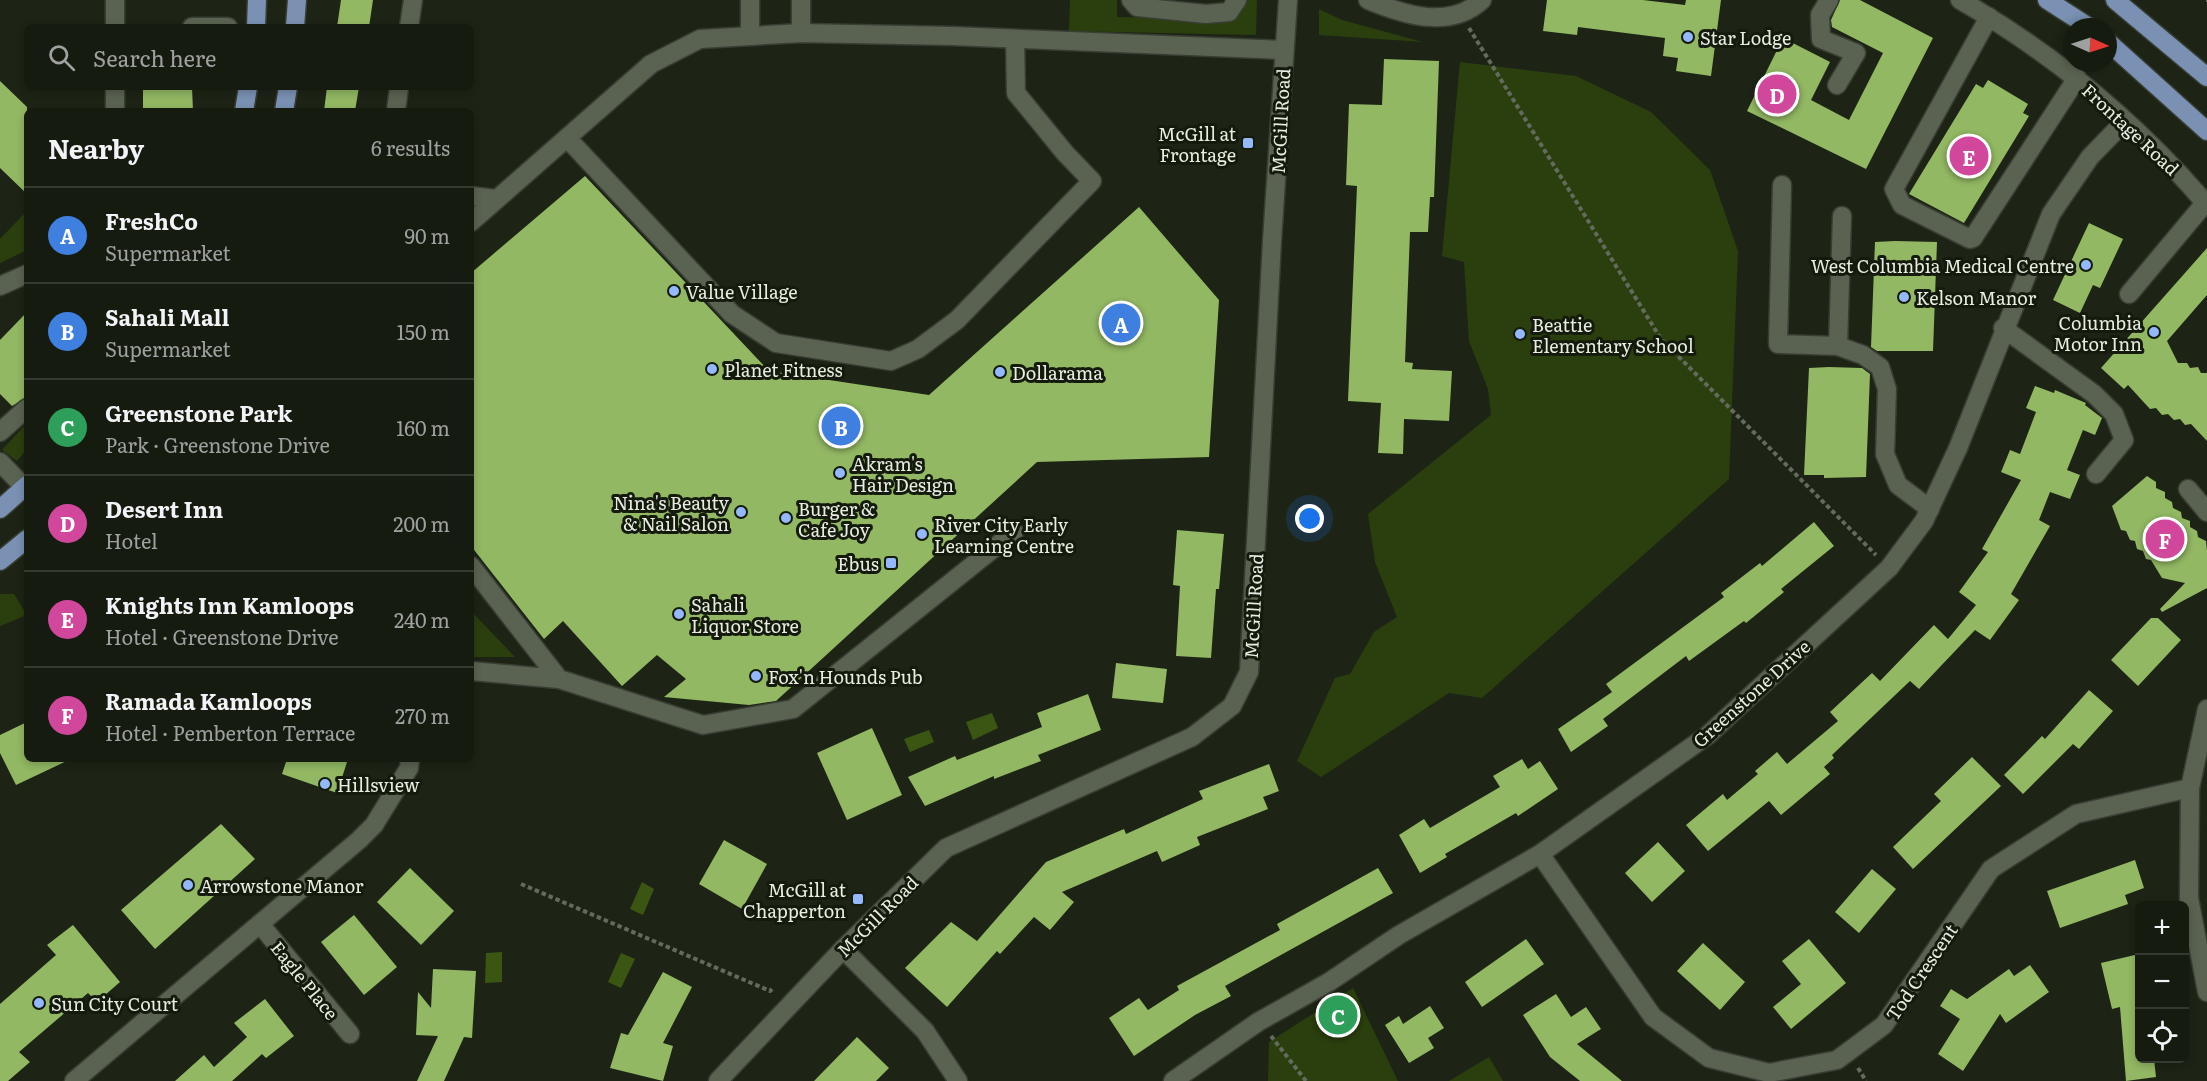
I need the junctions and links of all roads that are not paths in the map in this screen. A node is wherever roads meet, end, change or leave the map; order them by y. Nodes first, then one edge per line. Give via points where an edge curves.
1 (115, 0) edge
2 (257, 0) edge
3 (297, 0) edge
4 (413, 0) edge
5 (750, 0) edge
6 (801, 0) edge
7 (1131, 0) edge
8 (1237, 0) edge
9 (1288, 0) edge
10 (1368, 0) edge
11 (1482, 0) edge
12 (1829, 0) edge
13 (1960, 0) edge
14 (2047, 0) edge
15 (2115, 0) edge
16 (1989, 17) junction
17 (2075, 18) edge
18 (115, 24) edge
19 (256, 24) edge
20 (295, 24) edge
21 (409, 24) edge
22 (801, 33) junction
23 (750, 36) junction
24 (1015, 39) junction
25 (1284, 50) junction
26 (2117, 50) edge
27 (2207, 77) edge
28 (2077, 78) junction
29 (1837, 85) dead end
30 (115, 90) edge
31 (248, 90) edge
32 (288, 90) edge
33 (399, 90) edge
34 (115, 108) edge
35 (244, 108) edge
36 (284, 108) edge
37 (396, 108) edge
38 (2125, 121) junction
39 (2207, 131) edge
40 (567, 138) junction
41 (1782, 184) dead end
42 (474, 196) edge
43 (496, 200) junction
44 (2206, 204) edge
45 (1842, 216) dead end
46 (474, 219) edge
47 (24, 275) edge
48 (0, 286) edge
49 (2129, 294) dead end
50 (2003, 328) junction
51 (1838, 346) junction
52 (24, 411) edge
53 (0, 432) edge
54 (0, 462) edge
55 (2096, 474) dead end
56 (24, 485) edge
57 (24, 489) edge
58 (2188, 489) dead end
59 (0, 509) edge
60 (1930, 509) junction
61 (2207, 512) edge
62 (1014, 532) dead end
63 (24, 541) edge
64 (0, 561) edge
65 (474, 570) edge
66 (474, 671) edge
67 (559, 679) junction
68 (2207, 709) edge
69 (410, 762) edge
70 (2190, 788) junction
71 (1540, 854) junction
72 (260, 924) junction
73 (843, 949) junction
74 (2207, 993) edge
75 (350, 1034) dead end
76 (74, 1081) edge
77 (718, 1081) edge
78 (958, 1081) edge
79 (1173, 1081) edge

1 - 18 street
2 - 19 main road
3 - 20 main road
4 - 21 street
5 - 23 street
6 - 22 street
7 - 8 street via 1137,8 1206,14 1229,12
9 - 25 street, McGill Road
10 - 11 street via 1421,16 1460,14
12 - 29 street via 1820,15 1821,39 1856,53
13 - 16 street, Frontage Road
14 - 17 main road
15 - 27 main road
16 - 28 street, Frontage Road
16 - 28 street via 1894,189 1902,205 1956,234 1973,237
22 - 23 street
22 - 24 street
23 - 40 street via 700,39 651,64
24 - 25 street
24 - 40 street via 1016,93 1092,181 957,320 918,349 891,361 776,343 732,314
25 - 73 street, McGill Road via 1249,672 1232,706 1192,736 946,848
26 - 39 main road
28 - 38 street, Frontage Road
30 - 34 street
31 - 35 main road
32 - 36 main road
33 - 37 street
38 - 44 street, Frontage Road
38 - 50 street, Greenstone Drive via 2090,157 2051,213
40 - 43 street
41 - 51 street via 1778,344
42 - 43 street
43 - 46 street
44 - 49 street
45 - 51 street
47 - 48 street
50 - 55 street via 2094,394 2114,414 2124,440
50 - 60 street, Greenstone Drive via 1958,448
51 - 60 street via 1863,355 1880,367 1887,389 1885,454 1898,485
52 - 53 street
54 - 56 street
57 - 59 main road
58 - 61 street
60 - 71 street, Greenstone Drive via 1889,568 1708,735
62 - 67 street via 793,710 703,724
63 - 64 main road
65 - 67 street
66 - 67 street
68 - 70 street
69 - 72 street via 374,825
70 - 71 street, Tod Crescent via 2076,814 1991,869 1884,1025 1837,1060 1769,1073 1709,1059 1653,1017
70 - 74 street via 2189,898
71 - 79 street, Greenstone Drive via 1258,1022
72 - 75 street, Eagle Place
72 - 76 street
73 - 77 street, McGill Road
73 - 78 street via 925,1031

